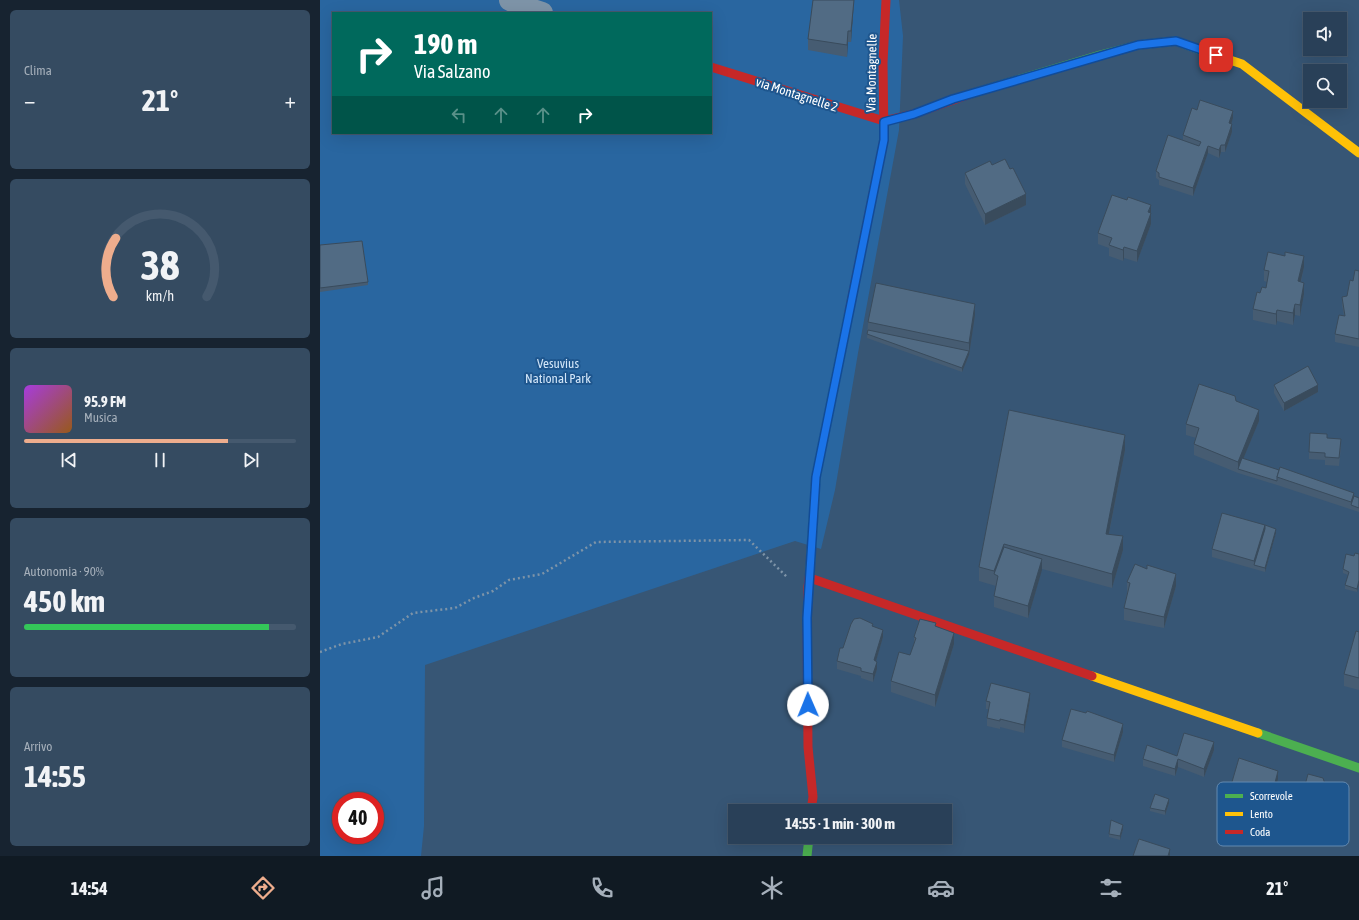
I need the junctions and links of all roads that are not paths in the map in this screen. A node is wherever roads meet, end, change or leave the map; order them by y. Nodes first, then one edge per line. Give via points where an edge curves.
1 (510, 0) edge
2 (886, 0) edge
3 (539, 12) edge
4 (712, 67) edge
5 (884, 122) junction
6 (1359, 153) edge
7 (809, 583) junction
8 (1359, 768) edge
9 (812, 804) edge
10 (808, 844) edge
11 (807, 856) edge

1 - 3 street
2 - 5 street, Via Montagnelle
4 - 5 street, via Montagnelle 2
5 - 6 street via 1100,55 1138,45 1176,41 1242,64
5 - 7 street, Via Montagnelle via 884,140 816,477
7 - 8 street
7 - 9 street, Via Montagnelle via 808,747
10 - 11 street

